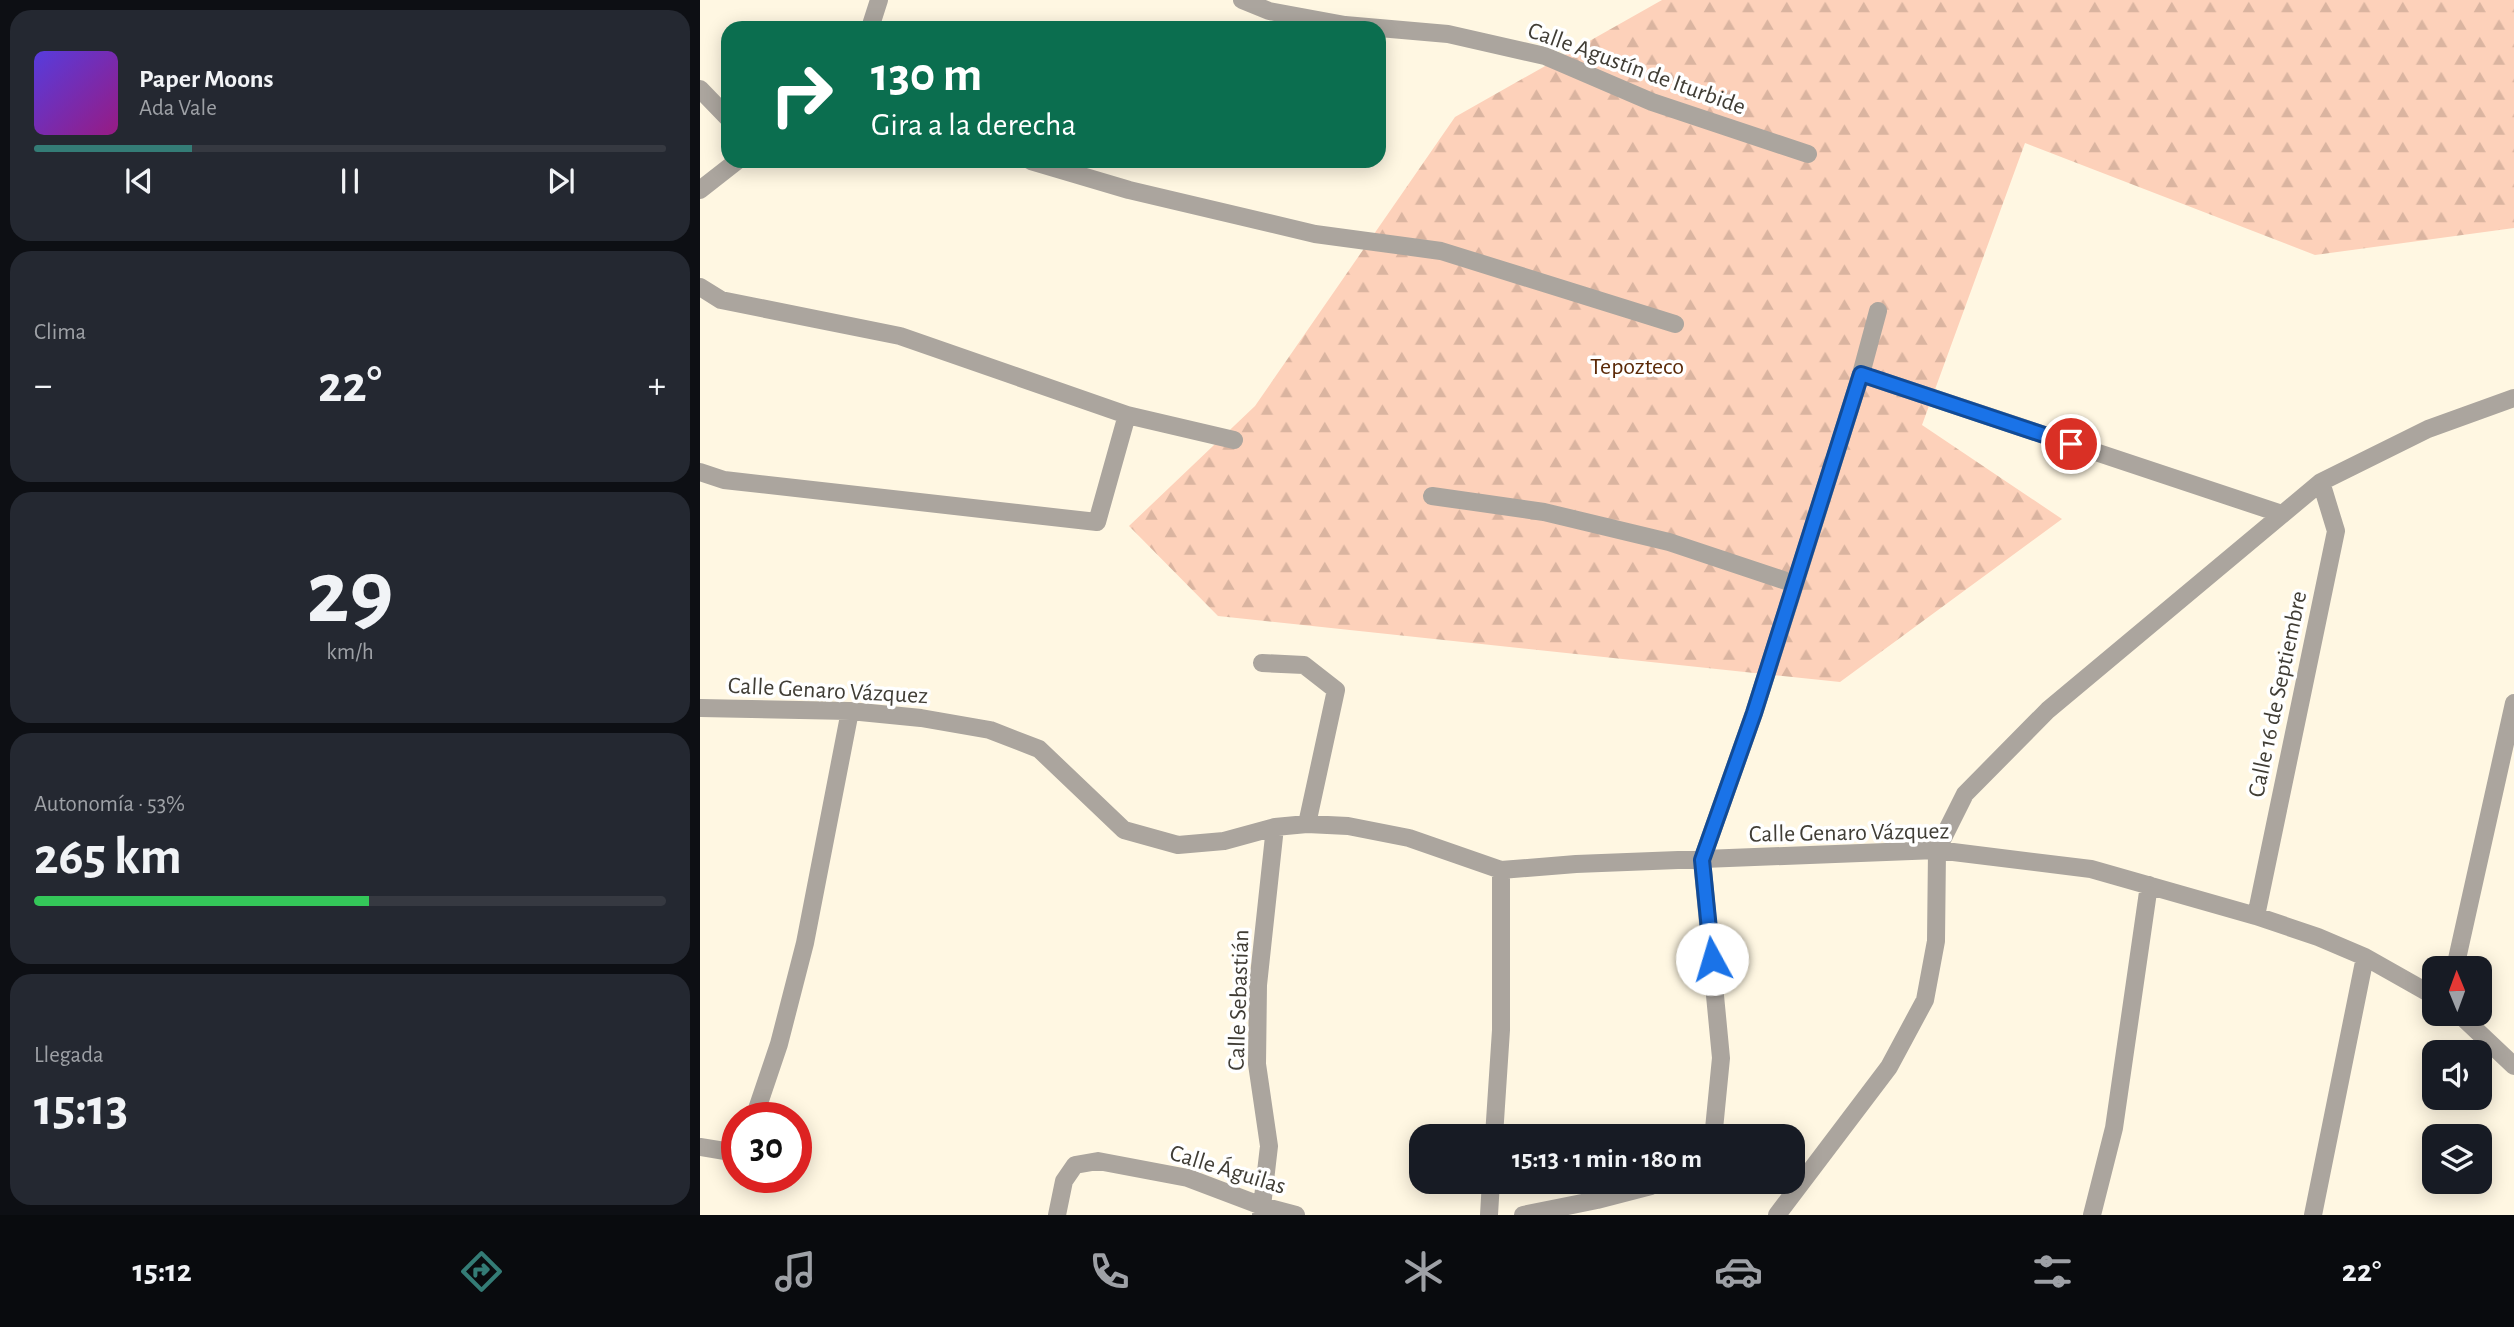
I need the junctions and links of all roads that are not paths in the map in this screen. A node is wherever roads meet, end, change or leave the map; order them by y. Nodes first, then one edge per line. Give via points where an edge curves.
1 (879, 0) edge
2 (1242, 0) edge
3 (872, 21) edge
4 (1323, 21) edge
5 (1386, 29) edge
6 (700, 89) edge
7 (721, 111) edge
8 (1808, 155) dead end
9 (728, 168) edge
10 (1055, 168) edge
11 (700, 190) edge
12 (700, 287) edge
13 (1878, 311) dead end
14 (1675, 324) dead end
15 (1861, 374) junction
16 (2514, 398) edge
17 (1126, 415) junction
18 (1234, 440) dead end
19 (700, 472) edge
20 (2320, 482) junction
21 (1432, 496) dead end
22 (2282, 514) junction
23 (1795, 584) junction
24 (1262, 663) dead end
25 (2514, 703) edge
26 (700, 708) edge
27 (850, 711) junction
28 (1307, 824) junction
29 (1275, 827) junction
30 (1937, 850) junction
31 (1702, 860) junction
32 (1501, 870) junction
33 (2149, 885) junction
34 (2256, 916) junction
35 (2458, 956) edge
36 (2365, 957) junction
37 (2422, 989) edge
38 (2472, 1026) edge
39 (2514, 1066) edge
40 (759, 1102) edge
41 (1495, 1124) edge
42 (1714, 1124) edge
43 (700, 1147) edge
44 (721, 1150) edge
45 (1490, 1194) edge
46 (1620, 1194) edge
47 (1261, 1211) edge
48 (1057, 1215) edge
49 (1296, 1215) edge
50 (1489, 1215) edge
51 (1523, 1215) edge
52 (1777, 1215) edge
53 (2092, 1215) edge
54 (2313, 1215) edge

1 - 3 street
2 - 4 street, Calle Agustín de Iturbide via 1269,11
5 - 8 street, Calle Agustín de Iturbide via 1448,34 1545,56 1651,102
6 - 7 street
9 - 11 street
10 - 14 street via 1315,234 1441,251
12 - 17 street via 721,300 900,336
13 - 15 street
15 - 22 street
15 - 23 street
16 - 20 street via 2428,429
17 - 18 street
17 - 19 street via 1097,522 724,480
20 - 22 street
20 - 34 street, Calle 16 de Septiembre via 2336,531
21 - 23 street via 1544,512 1669,542
22 - 30 street via 2048,710 1965,794
23 - 31 street
24 - 28 street via 1304,665 1336,690
25 - 35 street
26 - 27 street, Calle Genaro Vázquez
27 - 29 street, Calle Genaro Vázquez via 990,730 1039,749 1124,830 1178,845 1224,841
27 - 40 street via 805,943
28 - 29 street, Calle Genaro Vázquez
28 - 32 street, Calle Genaro Vázquez via 1349,826 1409,838
29 - 47 street, Calle Sebastián via 1258,985 1256,1064 1269,1146
30 - 31 street, Calle Genaro Vázquez
30 - 33 street, Calle Genaro Vázquez via 2091,869
30 - 52 street via 1936,941 1924,1000 1889,1067
31 - 32 street, Calle Genaro Vázquez
31 - 42 street via 1721,1058
32 - 41 street via 1501,1030
33 - 34 street, Calle Genaro Vázquez
33 - 53 street via 2114,1128
34 - 36 street, Calle Genaro Vázquez
36 - 37 street, Calle Genaro Vázquez
36 - 54 street
38 - 39 street
43 - 44 street
45 - 50 street
46 - 51 street
47 - 48 street, Calle Águilas via 1188,1178 1098,1161 1075,1165 1064,1181
47 - 49 street, Calle Águilas

